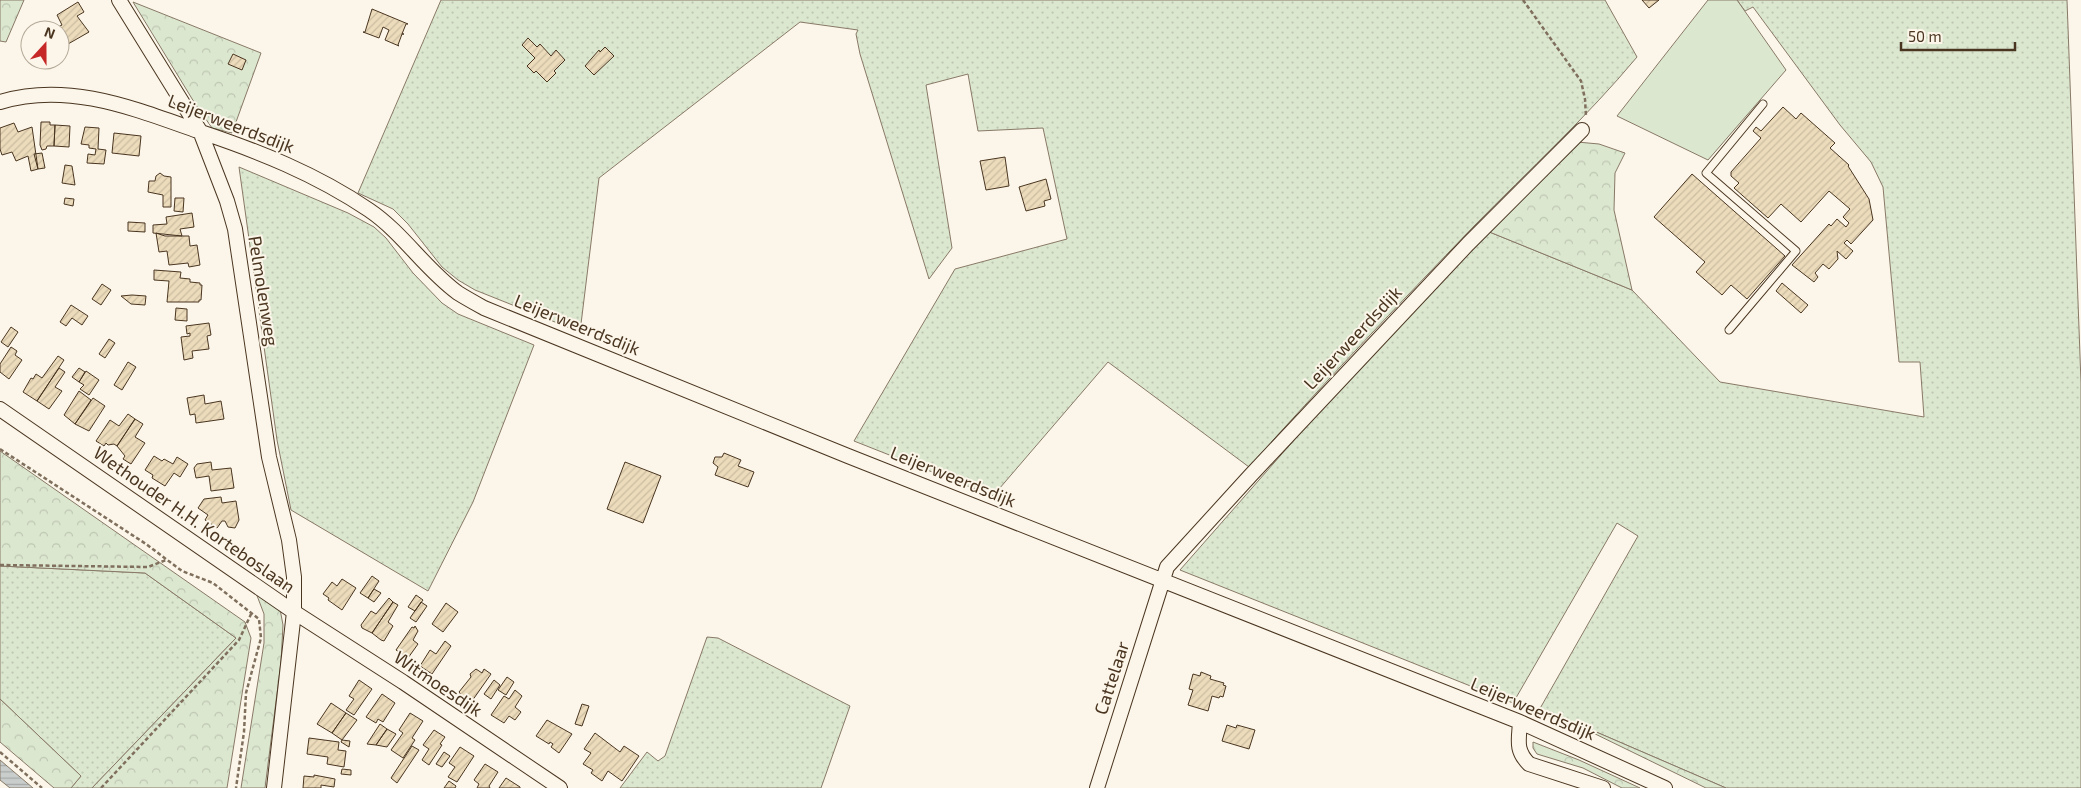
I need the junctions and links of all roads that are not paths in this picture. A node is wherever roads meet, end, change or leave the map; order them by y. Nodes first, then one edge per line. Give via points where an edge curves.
1 (120, 0) edge
2 (0, 102) edge
3 (1763, 104) dead end
4 (1584, 125) road end
5 (200, 131) junction
6 (1729, 330) dead end
7 (0, 409) edge
8 (1163, 580) junction
9 (294, 612) junction
10 (1520, 722) junction
11 (274, 788) edge
12 (560, 788) edge
13 (1097, 788) edge
14 (1603, 788) edge
15 (1665, 788) edge

1 - 5 street, Pelmolenweg
2 - 5 street, Leijerweerdsdijk via 22,96 80,97 124,105
3 - 6 lane via 1706,174 1796,251
4 - 8 street, Leijerweerdsdijk via 1256,469 1167,567
5 - 8 street, Leijerweerdsdijk via 248,147 300,170 370,210 457,292 484,308
5 - 9 street, Pelmolenweg via 235,228 269,457 294,577
7 - 9 street, Wethouder H.H. Korteboslaan
8 - 10 street, Leijerweerdsdijk
8 - 13 street, Cattelaar
9 - 11 street, Wethouder H.H. Korteboslaan
9 - 12 street, Witmoesdijk
10 - 14 street via 1518,748 1520,756 1529,764
10 - 15 street, Leijerweerdsdijk

